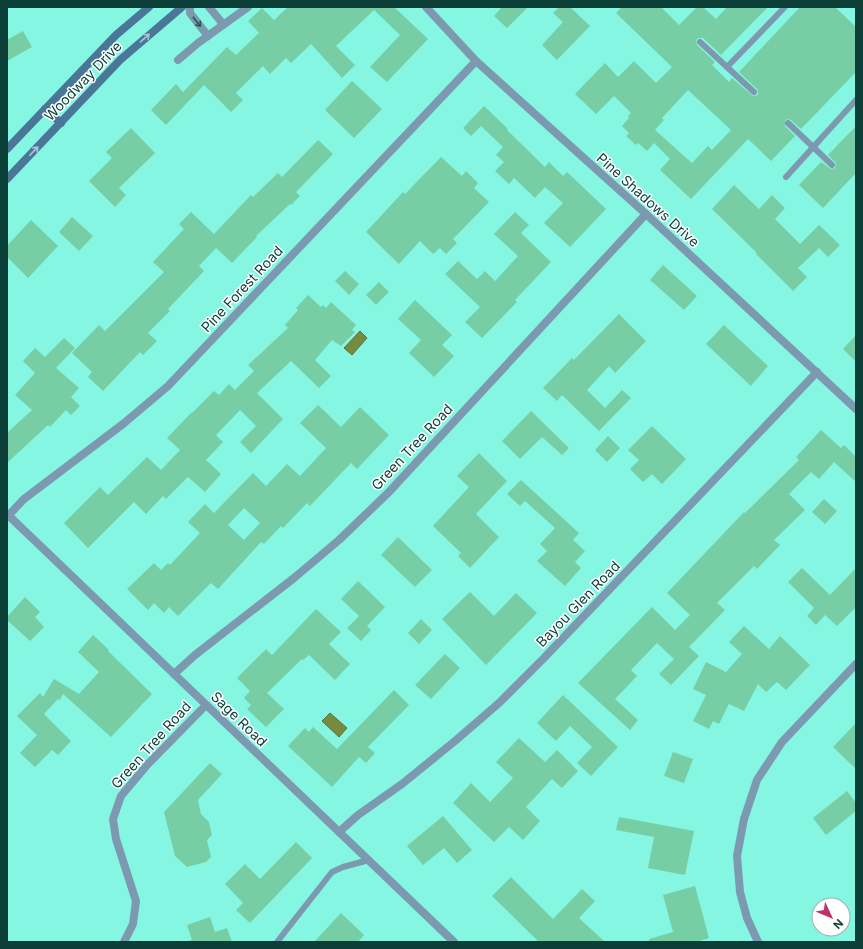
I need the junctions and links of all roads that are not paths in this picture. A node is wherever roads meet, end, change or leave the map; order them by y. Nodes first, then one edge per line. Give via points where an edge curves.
1 (150, 7) edge
2 (182, 7) edge
3 (190, 7) edge
4 (209, 7) edge
5 (248, 7) edge
6 (426, 7) edge
7 (785, 7) edge
8 (223, 24) junction
9 (208, 36) junction
10 (700, 42) dead end
11 (178, 60) dead end
12 (476, 61) junction
13 (727, 67) junction
14 (754, 92) dead end
15 (856, 100) edge
16 (45, 109) junction
17 (61, 123) junction
18 (788, 123) dead end
19 (813, 147) junction
20 (7, 149) edge
21 (832, 164) dead end
22 (786, 177) dead end
23 (7, 179) edge
24 (646, 214) junction
25 (817, 372) junction
26 (856, 409) edge
27 (7, 515) edge
28 (856, 664) edge
29 (174, 674) junction
30 (206, 704) junction
31 (339, 832) junction
32 (369, 860) junction
33 (124, 942) edge
34 (277, 942) edge
35 (454, 942) edge
36 (758, 942) edge

1 - 16 main road, Woodway Drive via 116,35
17 -> 2 main road, Woodway Drive via 120,60
3 -> 9 street via 190,13
4 - 8 street
5 - 8 street
6 - 12 street, Pine Shadows Drive
7 - 13 lane
8 - 9 street
9 - 11 street
10 - 13 lane
12 - 24 street, Pine Shadows Drive
12 - 27 street, Pine Forest Road via 168,386
13 - 14 lane
15 - 19 lane
16 - 17 main road
16 - 20 main road, Woodway Drive
23 -> 17 main road, Woodway Drive
18 - 19 lane
19 - 21 lane
19 - 22 lane
24 - 25 street, Pine Shadows Drive
24 - 29 street, Green Tree Road via 388,493 339,540
25 - 26 street, Pine Shadows Drive
25 - 31 street, Bayou Glen Road via 549,654 455,742
27 - 29 street, Sage Road
28 - 36 street via 782,742 757,780 744,819 737,856 740,892 747,918
29 - 30 street, Sage Road
30 - 31 street, Sage Road
30 - 33 street, Green Tree Road via 121,796 113,819 116,839 136,901 133,924
31 - 32 street, Sage Road
32 - 34 lane via 332,872
32 - 35 street, Sage Road

